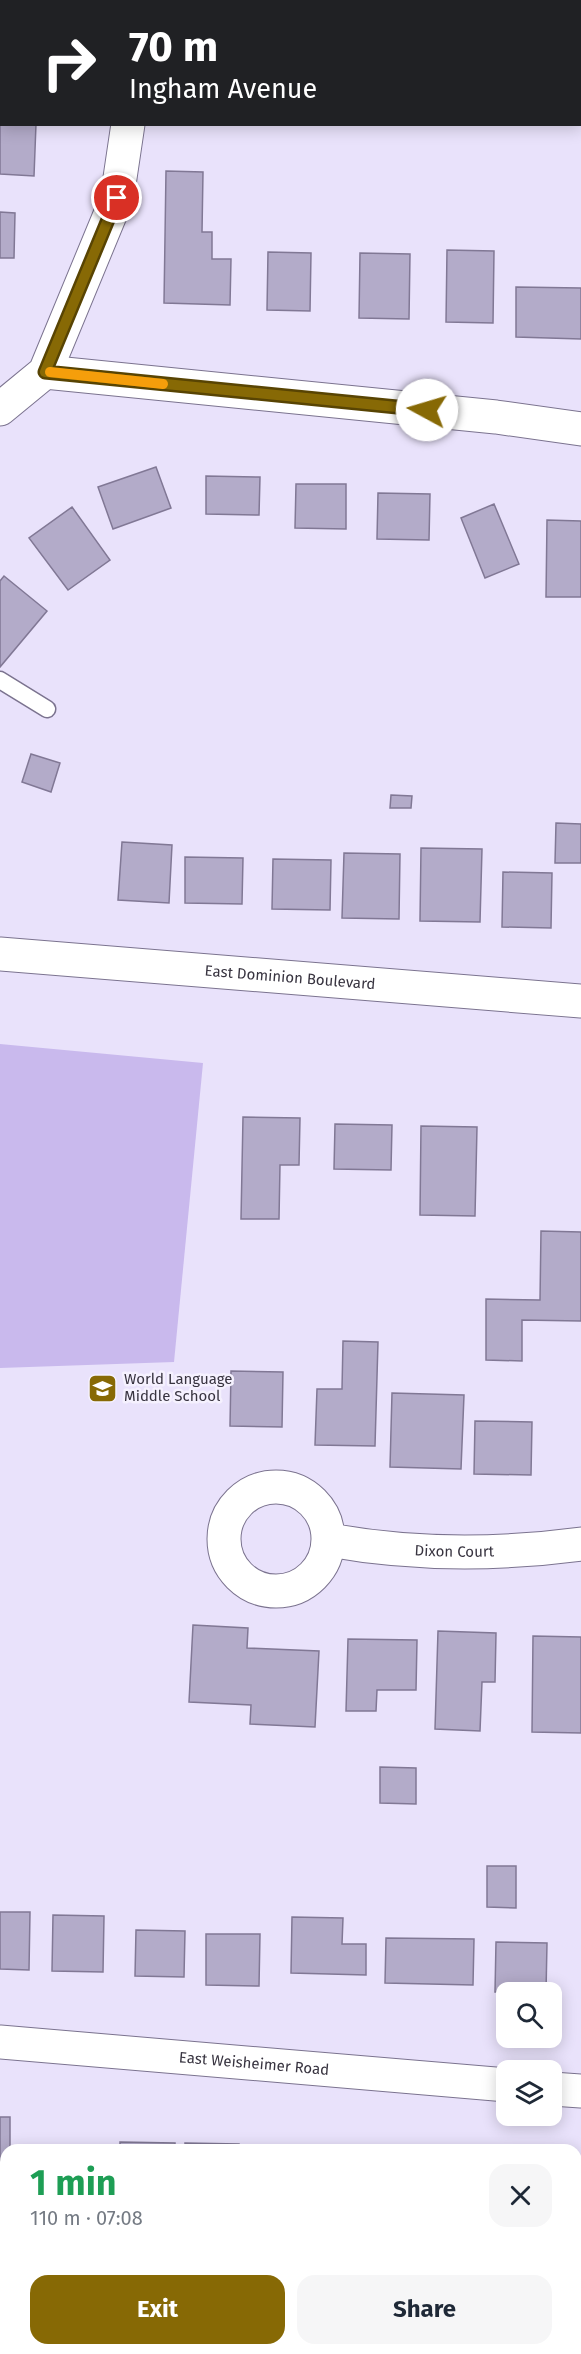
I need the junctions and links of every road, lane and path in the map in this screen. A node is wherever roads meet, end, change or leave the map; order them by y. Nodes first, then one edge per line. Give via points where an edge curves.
1 (128, 126) edge
2 (45, 372) junction
3 (0, 409) edge
4 (581, 429) edge
5 (0, 680) edge
6 (47, 709) dead end
7 (0, 954) edge
8 (581, 1001) edge
9 (329, 1540) dead end
10 (581, 1544) edge
11 (0, 2042) edge
12 (496, 2084) edge
13 (562, 2090) edge
14 (581, 2091) edge

1 - 2 street via 117,198
2 - 3 street
2 - 4 street
5 - 6 lane
7 - 8 street, East Dominion Boulevard
9 - 10 street, Dixon Court via 415,1550 530,1551
11 - 12 street, East Weisheimer Road
13 - 14 street

